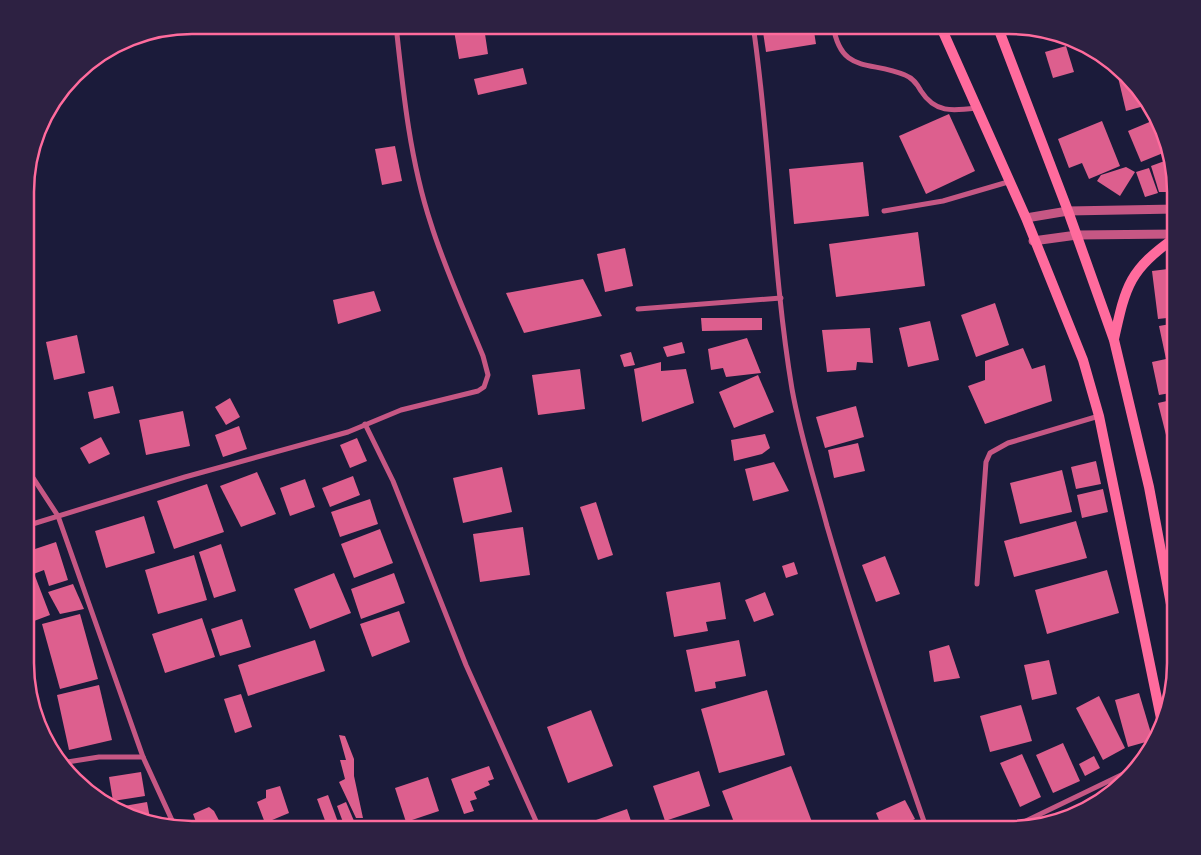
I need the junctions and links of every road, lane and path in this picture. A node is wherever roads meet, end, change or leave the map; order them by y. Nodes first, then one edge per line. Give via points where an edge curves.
1 (397, 34) edge
2 (754, 34) edge
3 (835, 34) edge
4 (944, 34) edge
5 (1000, 34) edge
6 (976, 108) junction
7 (1008, 182) junction
8 (1167, 209) edge
9 (884, 211) dead end
10 (1068, 211) junction
11 (1026, 218) junction
12 (1077, 235) junction
13 (1167, 236) edge
14 (1033, 240) junction
15 (1167, 244) edge
16 (781, 298) junction
17 (638, 309) dead end
18 (1114, 340) junction
19 (1099, 416) junction
20 (365, 424) junction
21 (34, 479) edge
22 (58, 516) junction
23 (34, 524) edge
24 (1167, 583) edge
25 (977, 584) dead end
26 (1160, 711) edge
27 (143, 756) junction
28 (67, 761) edge
29 (1121, 775) edge
30 (172, 820) edge
31 (1028, 820) edge
32 (536, 821) edge
33 (924, 821) edge

1 - 20 street via 401,75 430,223 488,375 484,387 478,391 430,402
2 - 16 street via 763,93
3 - 6 street via 837,46 857,64 896,72 912,79 940,109
4 - 6 main road
5 - 10 main road
6 - 7 main road
7 - 9 street via 942,201
7 - 11 main road
8 - 10 street
10 - 11 street
10 - 12 main road
11 - 14 main road
12 - 13 street
12 - 14 street
12 - 18 main road
14 - 19 main road via 1083,360
15 - 18 main road via 1130,280
16 - 17 street
16 - 33 street via 792,390 807,454 850,606
18 - 24 main road via 1149,487
19 - 25 street via 1008,443 990,453 986,462
19 - 26 main road
20 - 22 street via 348,432
20 - 32 street via 393,481 466,665
21 - 22 street
22 - 23 street
22 - 27 street
27 - 28 street
27 - 30 street
29 - 31 street

